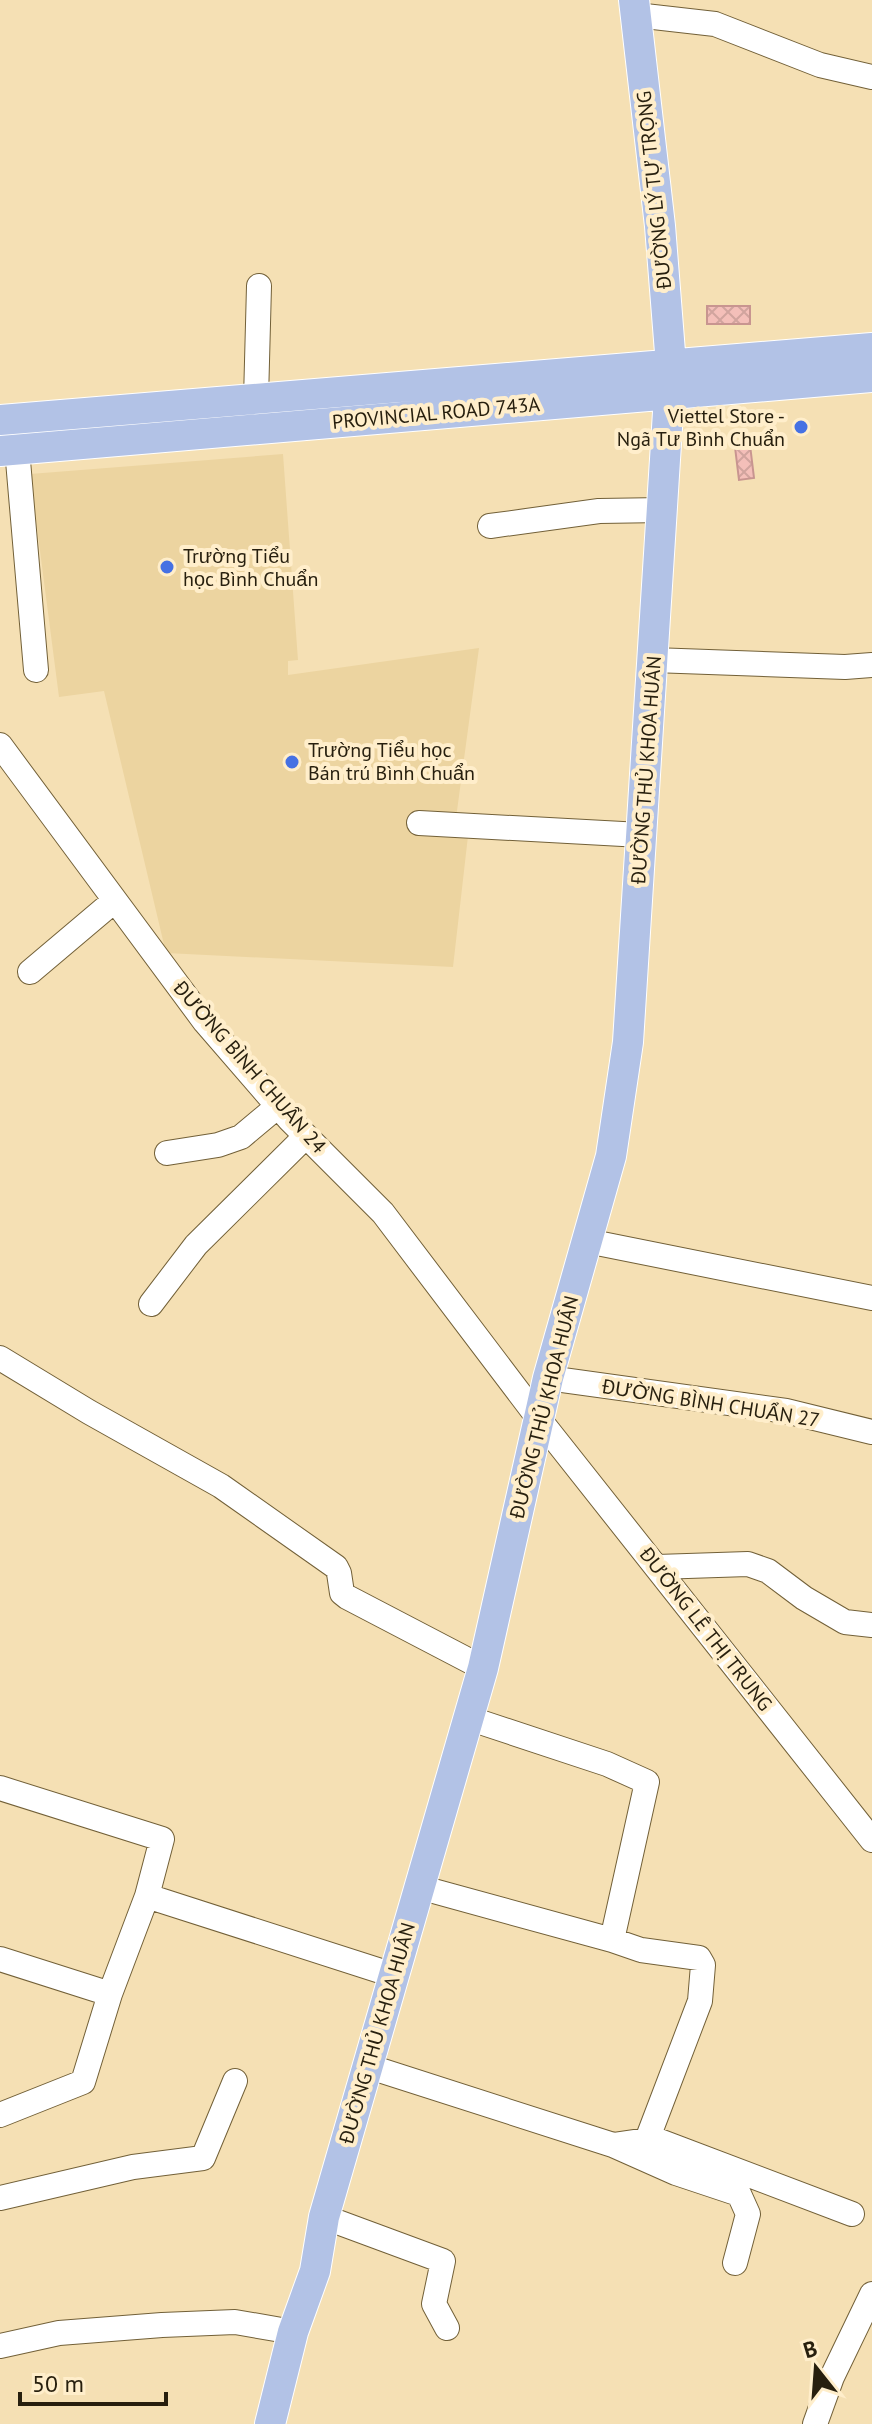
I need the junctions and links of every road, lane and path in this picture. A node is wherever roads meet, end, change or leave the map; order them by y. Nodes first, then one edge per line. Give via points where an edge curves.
1 (635, 7) edge
2 (872, 77) edge
3 (259, 286) dead end
4 (871, 374) edge
5 (671, 379) junction
6 (256, 399) junction
7 (0, 420) edge
8 (8, 450) edge
9 (663, 510) junction
10 (490, 526) dead end
11 (653, 660) junction
12 (872, 665) edge
13 (36, 670) dead end
14 (0, 745) edge
15 (419, 823) dead end
16 (641, 835) junction
17 (114, 901) junction
18 (30, 972) dead end
19 (278, 1106) junction
20 (306, 1136) junction
21 (167, 1153) dead end
22 (587, 1241) junction
23 (872, 1298) edge
24 (151, 1304) dead end
25 (0, 1358) edge
26 (548, 1378) junction
27 (539, 1419) junction
28 (872, 1432) edge
29 (657, 1567) junction
30 (872, 1625) edge
31 (483, 1668) junction
32 (468, 1718) junction
33 (0, 1788) edge
34 (872, 1840) edge
35 (419, 1887) junction
36 (147, 1896) junction
37 (612, 1940) junction
38 (0, 1959) edge
39 (393, 1975) junction
40 (110, 1994) junction
41 (367, 2066) junction
42 (235, 2081) dead end
43 (0, 2115) edge
44 (647, 2140) junction
45 (613, 2145) junction
46 (0, 2198) edge
47 (852, 2214) dead end
48 (324, 2217) junction
49 (735, 2263) dead end
50 (872, 2294) edge
51 (447, 2328) dead end
52 (293, 2332) junction
53 (0, 2346) edge
54 (270, 2424) edge
55 (815, 2424) edge

1 - 2 street via 715,24 820,65
1 - 5 main road, ĐƯỜNG LÝ TỰ TRỌNG
3 - 6 street
4 - 5 main road, PROVINCIAL ROAD 743A
5 - 6 main road, PROVINCIAL ROAD 743A
5 - 8 main road, PROVINCIAL ROAD 743A
5 - 9 main road, ĐƯỜNG THỦ KHOA HUÂN
6 - 7 main road, PROVINCIAL ROAD 743A
8 - 13 street
9 - 10 street via 599,511
9 - 11 main road, ĐƯỜNG THỦ KHOA HUÂN
11 - 12 street
11 - 16 main road, ĐƯỜNG THỦ KHOA HUÂN
14 - 17 street, ĐƯỜNG BÌNH CHUẨN 24
15 - 16 street
16 - 22 main road, ĐƯỜNG THỦ KHOA HUÂN via 628,1042 611,1156
17 - 18 street
17 - 19 street, ĐƯỜNG BÌNH CHUẨN 24 via 205,1022
19 - 20 street, ĐƯỜNG BÌNH CHUẨN 24
19 - 21 street via 241,1137
20 - 24 street via 196,1245
20 - 27 street, ĐƯỜNG BÌNH CHUẨN 24 via 383,1213
22 - 23 street
22 - 26 main road, ĐƯỜNG THỦ KHOA HUÂN
25 - 31 street via 221,1486 336,1567 347,1597
26 - 27 main road, ĐƯỜNG THỦ KHOA HUÂN
26 - 28 street, ĐƯỜNG BÌNH CHUẨN 27 via 786,1411
27 - 29 street, ĐƯỜNG LÊ THỊ TRUNG
27 - 31 main road, ĐƯỜNG THỦ KHOA HUÂN
29 - 30 street via 748,1564 768,1571 845,1622
29 - 34 street, ĐƯỜNG LÊ THỊ TRUNG
31 - 32 main road, ĐƯỜNG THỦ KHOA HUÂN
32 - 35 main road, ĐƯỜNG THỦ KHOA HUÂN
32 - 37 street via 647,1782
33 - 36 street via 162,1839
35 - 37 street
35 - 39 main road, ĐƯỜNG THỦ KHOA HUÂN
36 - 39 street
36 - 40 street
37 - 44 street via 699,1958 703,1965 700,2001
38 - 40 street
39 - 41 main road, ĐƯỜNG THỦ KHOA HUÂN
40 - 43 street via 83,2082
41 - 45 street
41 - 48 main road, ĐƯỜNG THỦ KHOA HUÂN
42 - 46 street via 203,2158 133,2167
44 - 45 street
44 - 47 street
45 - 49 street via 739,2194 748,2214
48 - 51 street via 443,2261 434,2304
48 - 52 main road, ĐƯỜNG THỦ KHOA HUÂN via 315,2271
50 - 55 street
52 - 53 street via 235,2322 162,2325 59,2333
52 - 54 main road, ĐƯỜNG THỦ KHOA HUÂN

